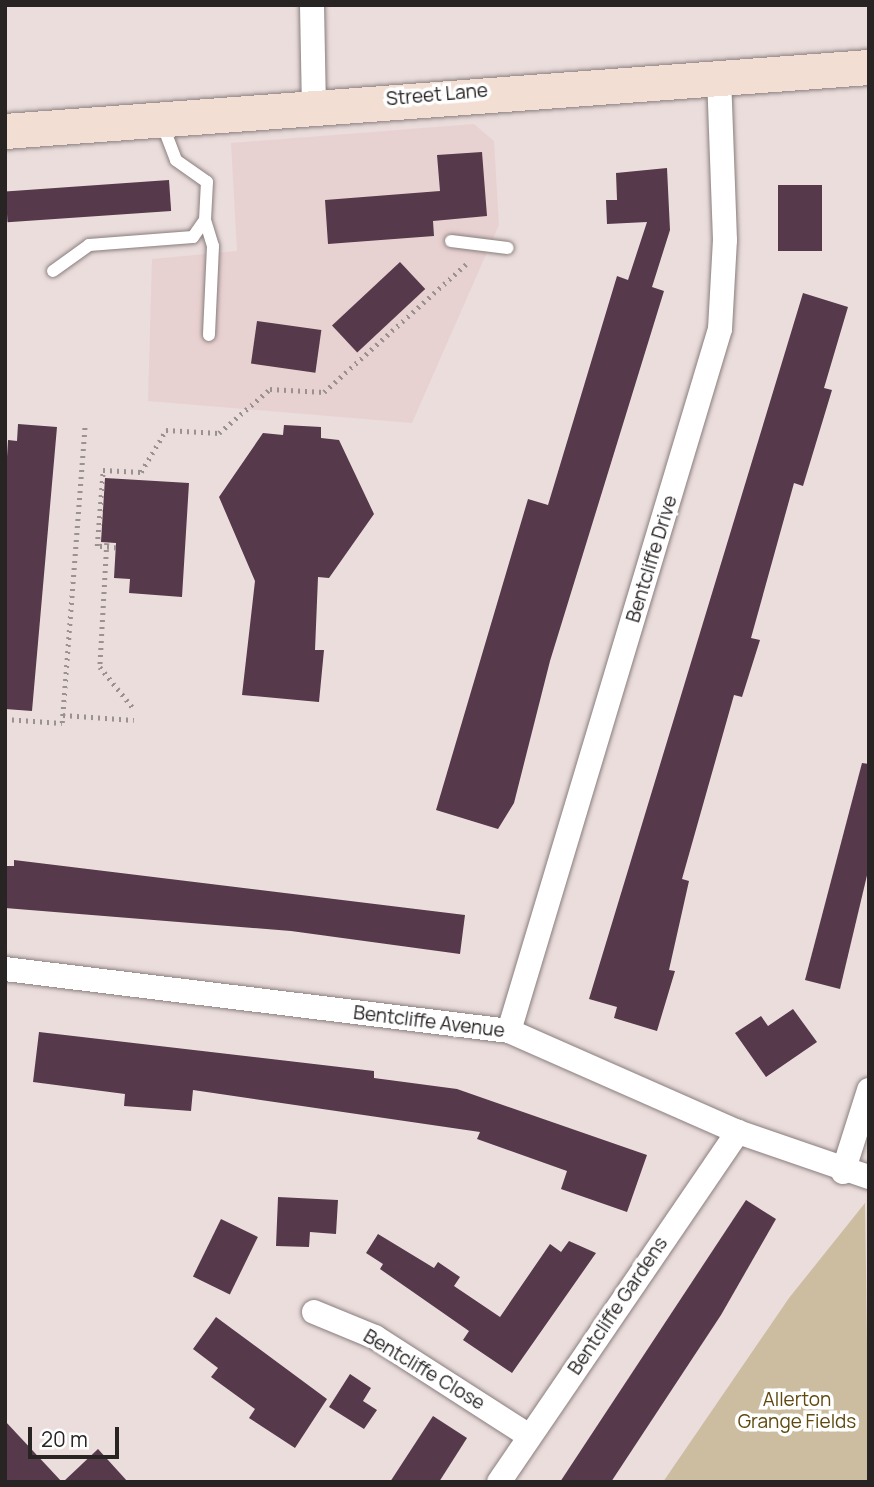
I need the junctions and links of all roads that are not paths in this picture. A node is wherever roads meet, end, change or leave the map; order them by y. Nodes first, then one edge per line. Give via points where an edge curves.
1 (312, 5) edge
2 (869, 67) edge
3 (719, 76) junction
4 (314, 106) junction
5 (161, 117) junction
6 (5, 131) edge
7 (205, 220) junction
8 (451, 241) dead end
9 (508, 248) dead end
10 (53, 271) dead end
11 (209, 335) dead end
12 (5, 969) edge
13 (509, 1031) junction
14 (869, 1090) edge
15 (738, 1132) junction
16 (843, 1172) junction
17 (869, 1177) edge
18 (314, 1312) dead end
19 (529, 1436) junction
20 (499, 1482) edge

1 - 4 street
2 - 3 street, Street Lane
3 - 4 street, Street Lane
3 - 13 street, Bentcliffe Drive via 725,240 720,329
4 - 5 street, Street Lane
5 - 6 street, Street Lane
5 - 7 lane via 176,160 207,182
7 - 10 lane via 192,237 89,245
7 - 11 lane via 213,246
8 - 9 lane via 483,249
12 - 13 street, Bentcliffe Avenue
13 - 15 street, Bentcliffe Avenue
14 - 16 street
15 - 16 street, Bentcliffe Avenue
15 - 19 street, Bentcliffe Gardens
16 - 17 street, Bentcliffe Avenue
18 - 19 street, Bentcliffe Close via 375,1337
19 - 20 street, Bentcliffe Gardens

